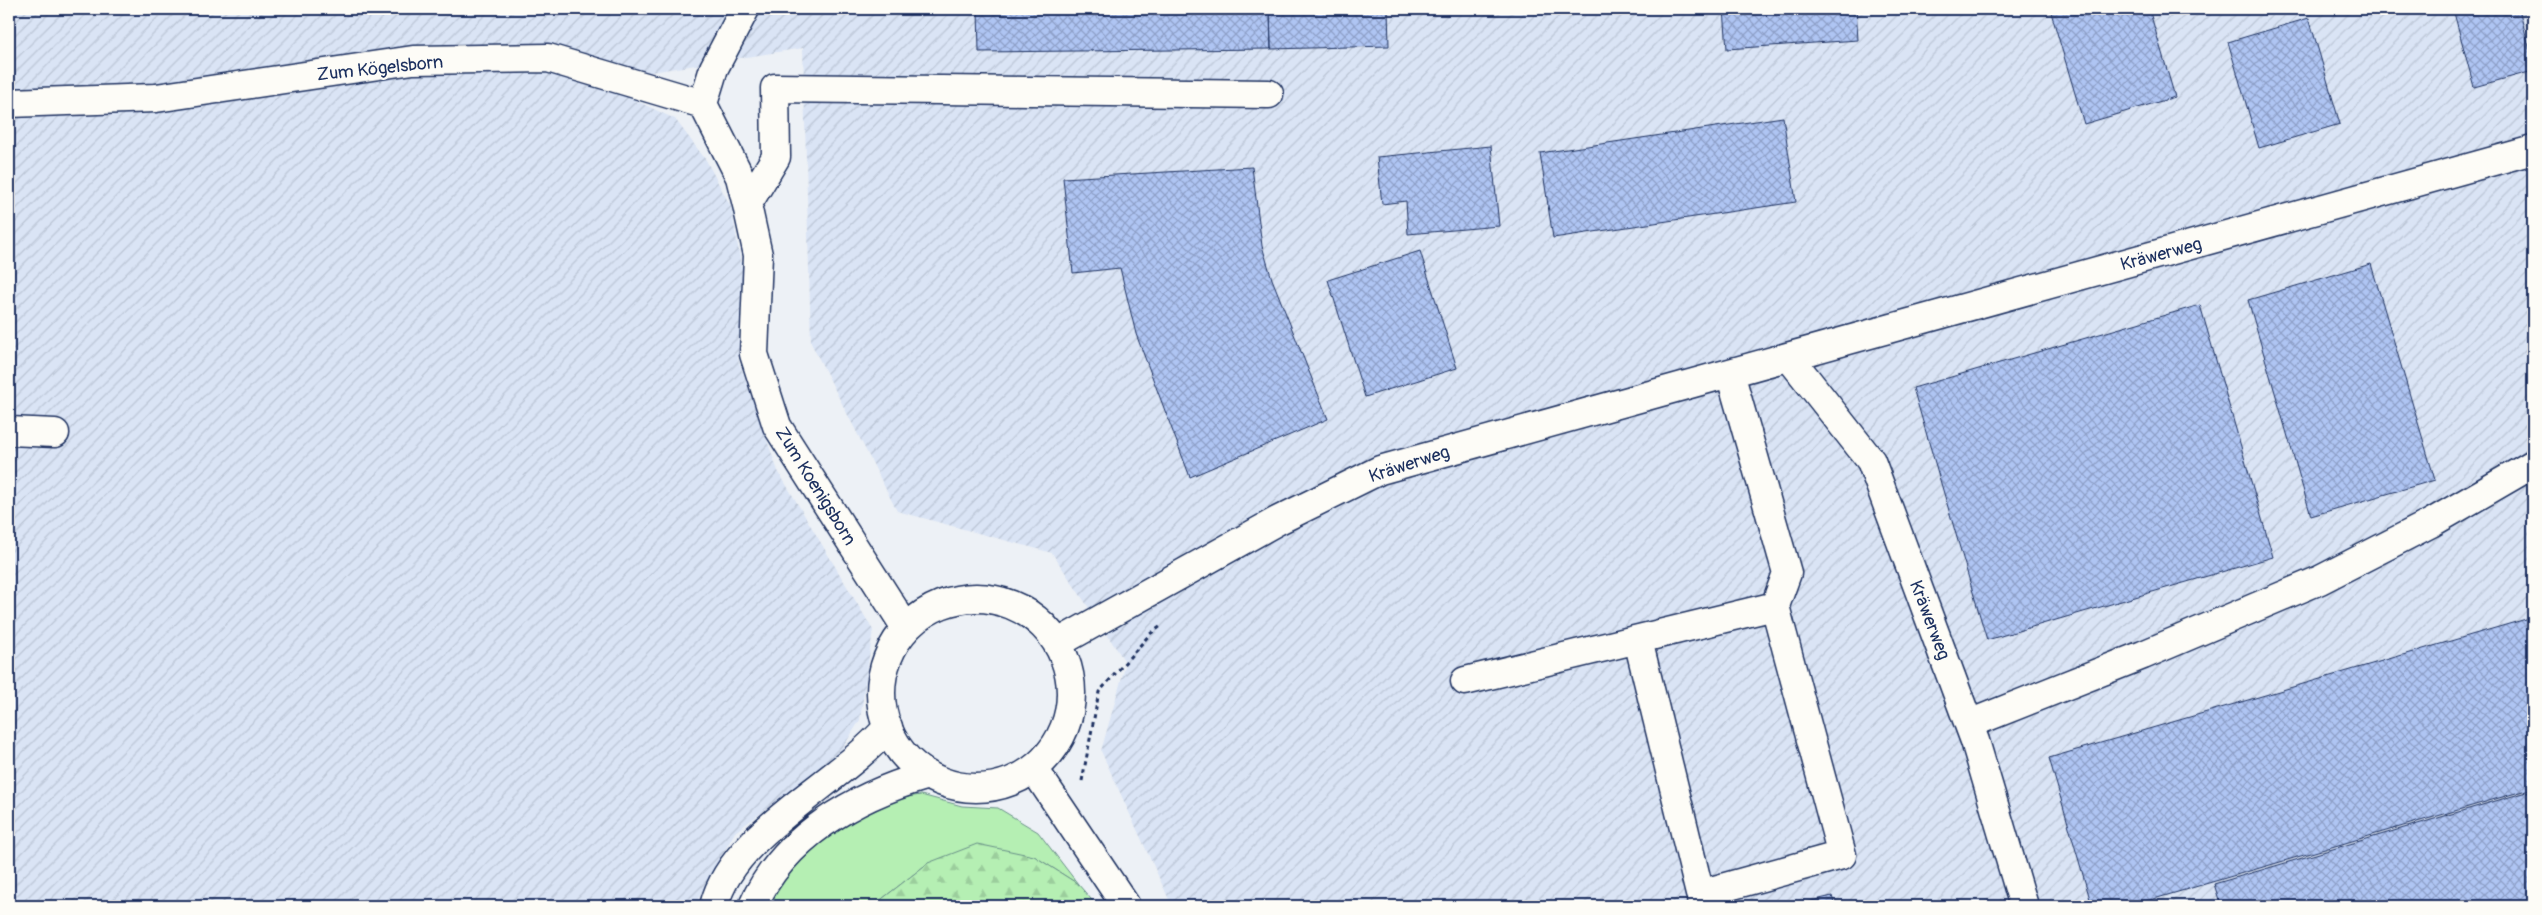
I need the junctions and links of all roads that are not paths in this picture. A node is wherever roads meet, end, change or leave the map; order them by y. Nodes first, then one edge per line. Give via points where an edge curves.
1 (746, 9) edge
2 (1269, 94) dead end
3 (9, 103) edge
4 (703, 104) junction
5 (2533, 150) edge
6 (747, 205) junction
7 (1790, 356) junction
8 (1730, 373) junction
9 (9, 431) edge
10 (55, 433) dead end
11 (2533, 464) edge
12 (1775, 606) junction
13 (906, 628) junction
14 (1638, 640) junction
15 (1058, 643) junction
16 (1465, 681) dead end
17 (1969, 724) junction
18 (888, 727) junction
19 (1034, 769) junction
20 (925, 776) junction
21 (714, 906) edge
22 (753, 906) edge
23 (1126, 906) edge
24 (2024, 906) edge

1 - 4 street via 714,68
2 - 6 street via 775,88 776,157
3 - 4 street, Zum Kögelsborn via 156,98 413,60 548,58
4 - 6 street, Zum Koenigsborn via 740,177
5 - 7 street, Kräwerweg
6 - 13 street, Zum Koenigsborn via 758,255 754,354 777,426
7 - 8 street, Kräwerweg
7 - 17 street, Kräwerweg via 1871,461
8 - 12 street via 1787,573
8 - 15 street, Kräwerweg via 1380,470 1277,521
9 - 10 street
11 - 17 street via 2431,523 2320,580
12 - 14 street
12 - 14 street via 1842,855 1700,894
13 - 15 street via 926,612 949,602 973,598 998,600 1022,609 1042,624
13 - 18 street via 894,645 883,679 882,707
14 - 16 street
15 - 19 street via 1071,681 1072,701 1060,739
17 - 24 street, Kräwerweg
18 - 20 street via 908,763
18 - 21 street via 854,761 774,822 757,839 725,880
19 - 20 street via 1000,786 970,789
19 - 23 street
20 - 22 street via 869,795 811,834 773,871

